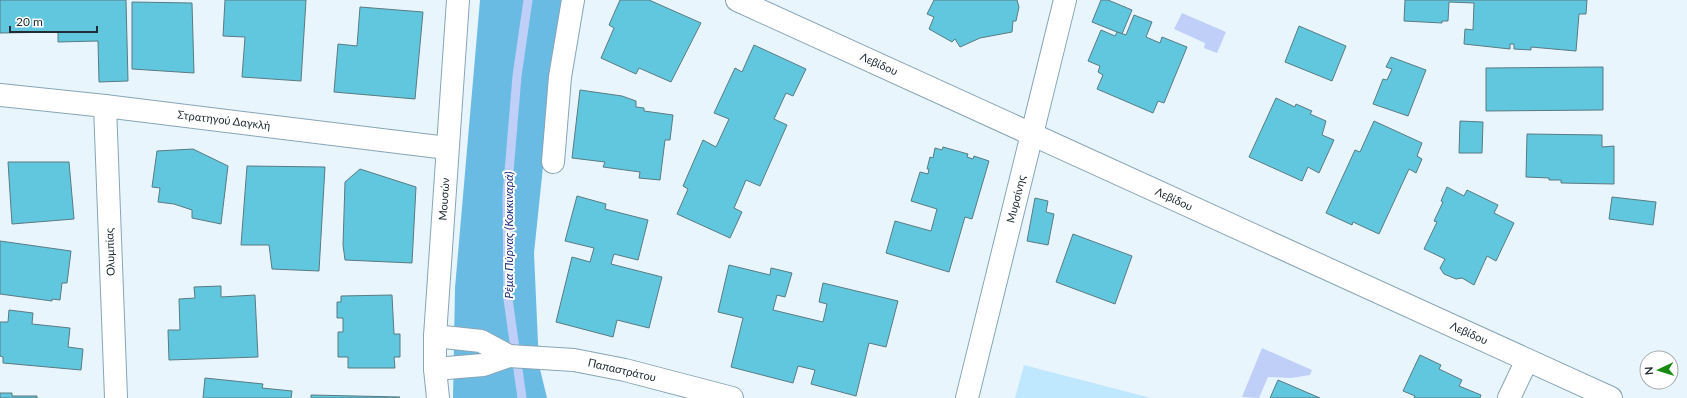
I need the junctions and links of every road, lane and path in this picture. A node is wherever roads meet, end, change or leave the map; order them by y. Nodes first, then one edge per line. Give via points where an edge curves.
1 (458, 0) edge
2 (573, 0) edge
3 (737, 0) edge
4 (1065, 0) edge
5 (0, 95) edge
6 (105, 106) junction
7 (1032, 134) junction
8 (447, 148) junction
9 (553, 162) dead end
10 (435, 336) junction
11 (509, 356) junction
12 (1527, 360) junction
13 (435, 369) junction
14 (116, 398) edge
15 (438, 398) edge
16 (732, 398) edge
17 (967, 398) edge
18 (1509, 398) edge
19 (1611, 398) edge

1 - 8 street, Μουσών
2 - 9 street via 560,77
3 - 7 street, Λεβίδου
4 - 7 street, Μυρσίνης
5 - 6 street, Στρατηγού Δαγκλή
6 - 8 street, Στρατηγού Δαγκλή
6 - 14 street, Ολυμπίας
7 - 12 street, Λεβίδου
7 - 17 street, Μυρσίνης
8 - 10 street, Μουσών
10 - 11 street, Παπαστράτου via 481,341
10 - 13 street, Μουσών
11 - 13 street, Παπαστράτου via 483,365
11 - 16 street, Παπαστράτου via 574,360 625,370
12 - 18 street
12 - 19 street, Λεβίδου
13 - 15 street, Μουσών

